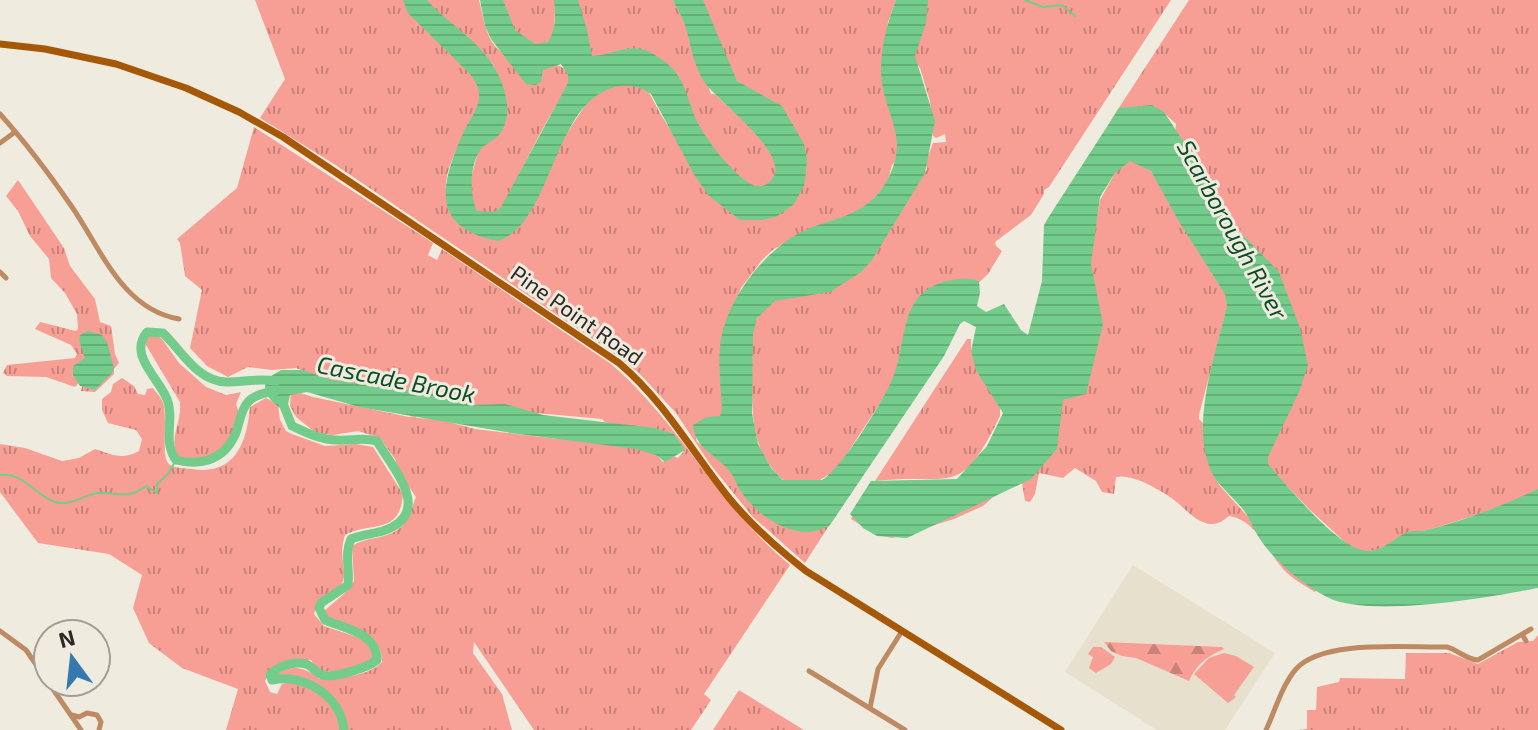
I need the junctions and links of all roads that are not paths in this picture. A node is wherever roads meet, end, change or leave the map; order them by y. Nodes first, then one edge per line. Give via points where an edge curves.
1 (0, 44) edge
2 (0, 114) edge
3 (15, 132) junction
4 (0, 143) edge
5 (0, 272) edge
6 (6, 278) dead end
7 (179, 319) dead end
8 (1531, 629) dead end
9 (0, 631) edge
10 (902, 631) junction
11 (1522, 634) junction
12 (1526, 641) dead end
13 (809, 671) dead end
14 (870, 708) junction
15 (71, 714) junction
16 (81, 730) edge
17 (99, 730) edge
18 (905, 730) edge
19 (1061, 730) edge
20 (1266, 730) edge

1 - 10 main road, Pine Point Road via 133,69 222,104 283,137 619,363 661,404 737,508 769,540 806,571
2 - 3 street
3 - 4 street
3 - 7 street via 124,287 162,314
5 - 6 street
8 - 11 street
9 - 15 street via 26,650
10 - 14 street via 878,669
10 - 19 main road, Pine Point Road
11 - 12 street
11 - 20 street via 1478,660 1447,647 1335,649 1315,655 1294,672
13 - 14 street
14 - 18 street
15 - 16 street
15 - 17 street via 97,715

